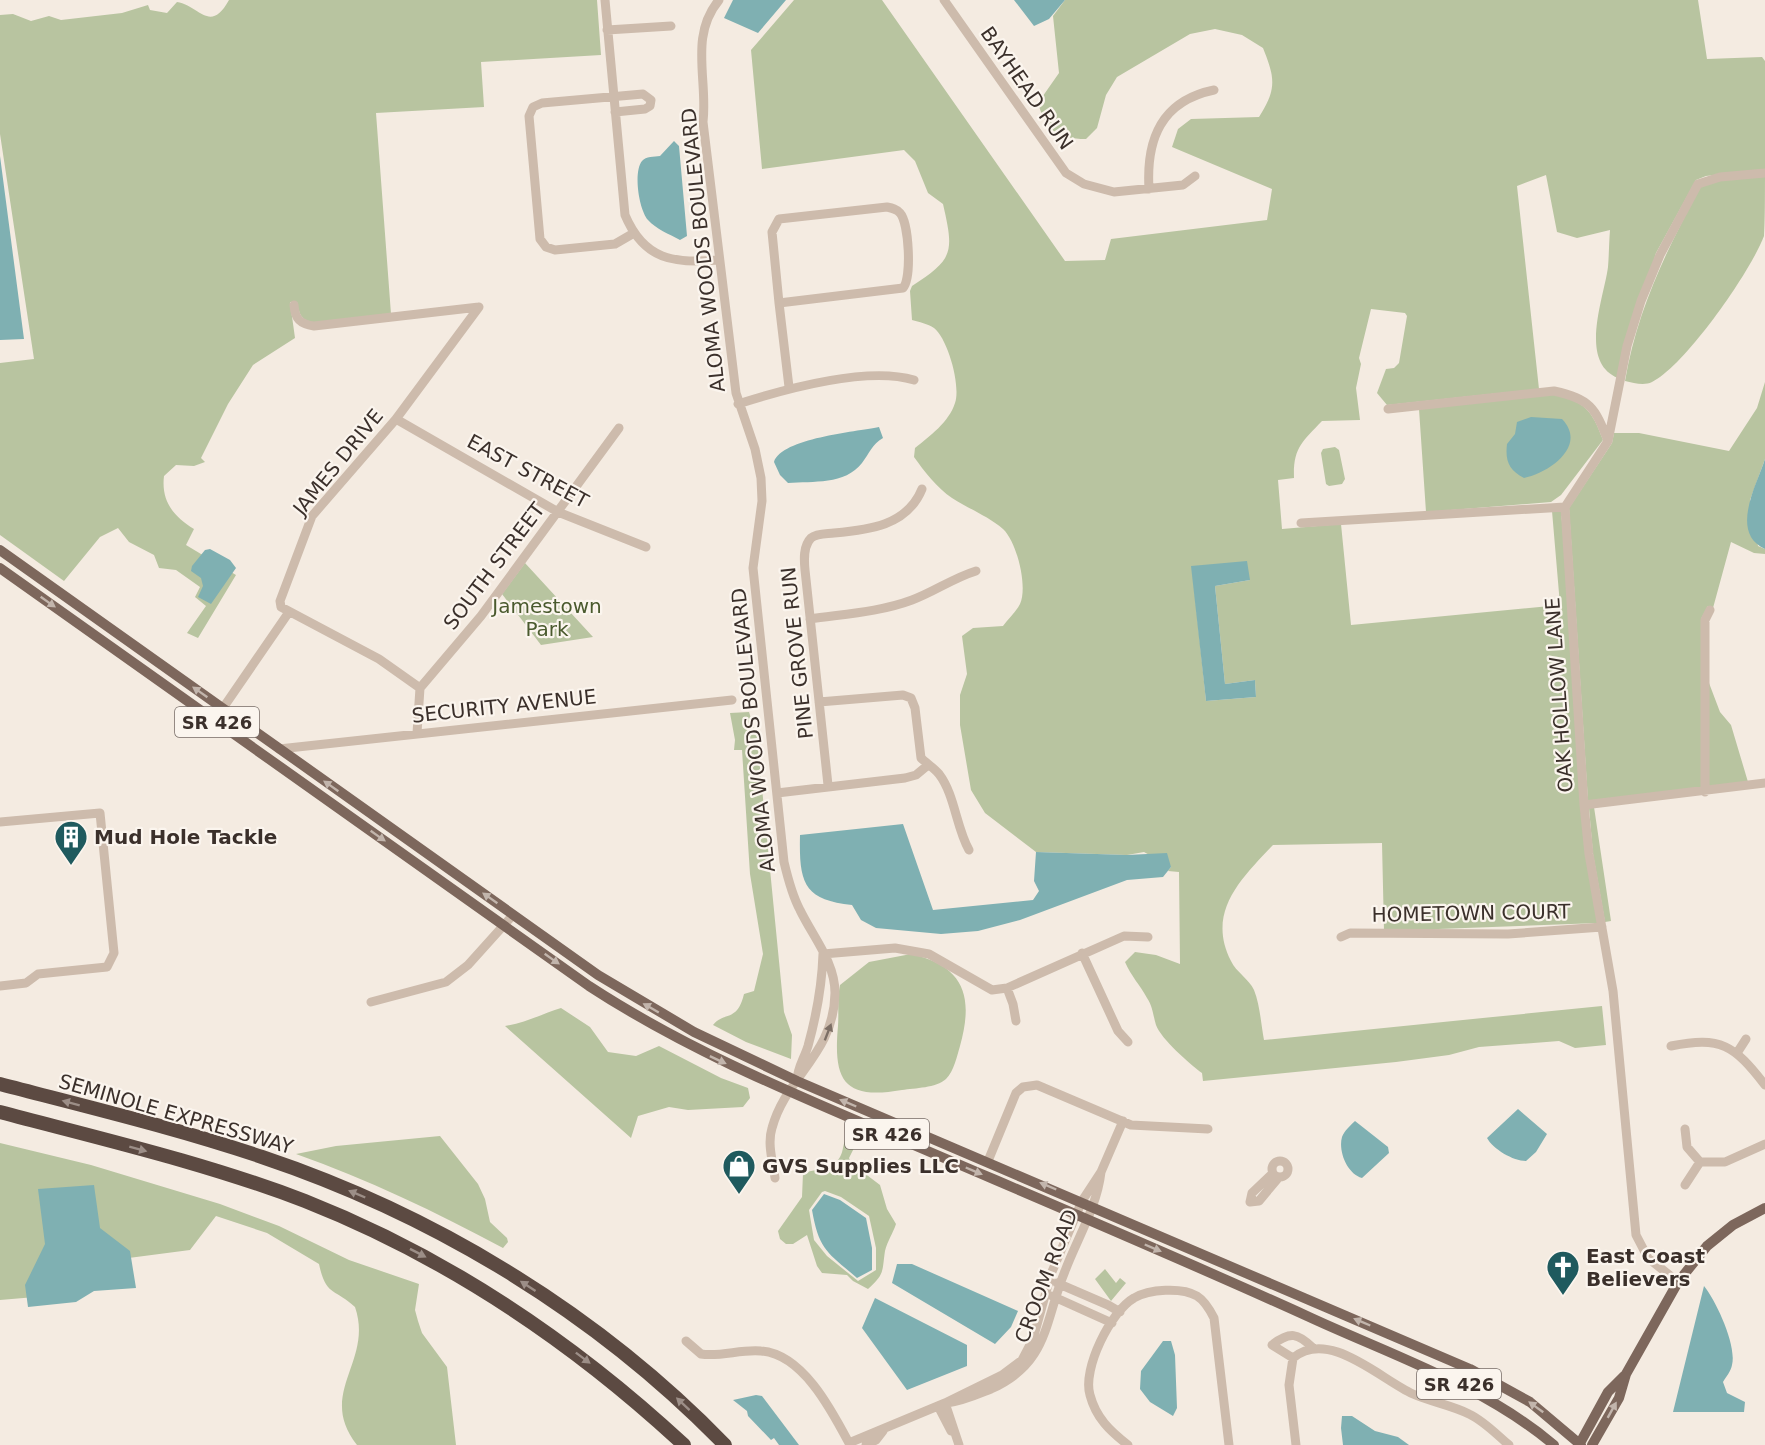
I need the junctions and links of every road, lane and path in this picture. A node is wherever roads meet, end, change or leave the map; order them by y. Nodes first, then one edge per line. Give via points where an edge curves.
1 (605, 0) edge
2 (719, 0) edge
3 (944, 0) edge
4 (671, 27) dead end
5 (608, 30) junction
6 (1214, 90) dead end
7 (614, 96) junction
8 (615, 112) junction
9 (1765, 173) edge
10 (1195, 176) dead end
11 (1149, 189) junction
12 (634, 233) junction
13 (718, 260) junction
14 (779, 303) junction
15 (294, 305) dead end
16 (914, 380) dead end
17 (789, 387) junction
18 (738, 404) junction
19 (1388, 409) dead end
20 (396, 419) junction
21 (619, 428) dead end
22 (1608, 441) junction
23 (922, 489) dead end
24 (1565, 507) junction
25 (558, 512) junction
26 (1301, 523) dead end
27 (646, 547) dead end
28 (0, 550) edge
29 (0, 567) edge
30 (976, 571) dead end
31 (1710, 610) dead end
32 (289, 612) junction
33 (810, 619) junction
34 (420, 688) junction
35 (732, 700) dead end
36 (819, 702) junction
37 (193, 704) junction
38 (223, 708) junction
39 (248, 726) junction
40 (225, 728) junction
41 (417, 733) junction
42 (279, 749) junction
43 (928, 765) junction
44 (1765, 783) edge
45 (828, 785) junction
46 (777, 792) junction
47 (1705, 792) junction
48 (1584, 805) junction
49 (0, 822) edge
50 (969, 850) dead end
51 (513, 915) junction
52 (504, 926) junction
53 (1602, 927) junction
54 (1148, 937) dead end
55 (1341, 937) dead end
56 (1082, 953) junction
57 (823, 954) junction
58 (0, 986) edge
59 (1006, 988) junction
60 (372, 1002) dead end
61 (1016, 1022) dead end
62 (1746, 1039) dead end
63 (1128, 1042) dead end
64 (1671, 1046) dead end
65 (1737, 1053) junction
66 (797, 1081) junction
67 (0, 1084) edge
68 (1765, 1085) edge
69 (789, 1091) junction
70 (0, 1112) edge
71 (1123, 1122) junction
72 (1208, 1129) dead end
73 (1685, 1129) dead end
74 (1765, 1144) edge
75 (988, 1161) junction
76 (1700, 1162) junction
77 (775, 1178) dead end
78 (1685, 1185) dead end
79 (1258, 1186) junction
80 (1266, 1194) junction
81 (1087, 1203) junction
82 (1765, 1208) edge
83 (1081, 1217) junction
84 (1049, 1280) junction
85 (1678, 1282) junction
86 (1060, 1284) junction
87 (1044, 1292) junction
88 (1085, 1296) junction
89 (1055, 1297) junction
90 (1080, 1308) junction
91 (1120, 1312) junction
92 (1112, 1323) junction
93 (1390, 1334) junction
94 (1355, 1338) junction
95 (686, 1341) dead end
96 (1313, 1348) junction
97 (1293, 1358) junction
98 (1626, 1374) junction
99 (942, 1405) junction
100 (867, 1441) edge
101 (849, 1444) edge
102 (1580, 1444) edge
103 (684, 1445) edge
104 (725, 1445) edge
105 (959, 1445) edge
106 (1128, 1445) edge
107 (1229, 1445) edge
108 (1296, 1445) edge
109 (1509, 1445) edge
110 (1554, 1445) edge
111 (1592, 1445) edge

1 - 5 street
2 - 13 street, ALOMA WOODS BOULEVARD via 710,11 700,50 706,104 703,122
3 - 11 street, BAYHEAD RUN via 1066,173 1101,190
4 - 5 street
5 - 7 street
6 - 11 street via 1174,107 1160,125 1151,146
7 - 8 street
7 - 8 street via 643,94 651,100 651,106 645,110
7 - 12 street via 533,107 530,116 540,239 555,250 615,244
8 - 12 street via 622,201
9 - 22 street via 1698,183 1641,301 1627,346
10 - 11 street, BAYHEAD RUN via 1183,185
12 - 13 street via 654,254 671,260
13 - 18 street, ALOMA WOODS BOULEVARD
14 - 14 street via 772,232 779,219 887,207 902,214 909,272 903,288
14 - 17 street
15 - 20 street, JAMES DRIVE via 297,319 314,326 479,307
16 - 17 street via 894,374
17 - 18 street
18 - 46 street, ALOMA WOODS BOULEVARD via 761,478 762,501 753,568
19 - 22 street via 1554,391 1578,396 1598,414
20 - 25 street, EAST STREET
20 - 32 street, JAMES DRIVE via 312,516 282,591 281,607
21 - 25 street, SOUTH STREET
22 - 24 street
23 - 33 street, PINE GROVE RUN via 914,505 891,522 811,538 804,561
24 - 26 street
24 - 48 street, OAK HOLLOW LANE
25 - 27 street, EAST STREET
25 - 34 street, SOUTH STREET via 481,616
38 -> 28 main road, SR 426
29 -> 37 main road, SR 426
30 - 33 street via 913,600 882,609
31 - 47 street via 1705,620
32 - 34 street via 379,659
32 - 38 street
33 - 36 street, PINE GROVE RUN
34 - 41 street
35 - 41 street, SECURITY AVENUE
36 - 43 street via 903,695 911,698 921,758
36 - 45 street, PINE GROVE RUN
37 - 38 main road
37 - 40 main road, SR 426
38 - 39 main road, SR 426
39 - 40 main road via 233,724
39 - 42 main road, SR 426
40 -> 52 main road, SR 426
41 - 42 street, SECURITY AVENUE
51 -> 42 main road, SR 426
43 - 45 street via 905,778
43 - 50 street via 938,773 947,791 959,832
44 - 47 street
45 - 46 street
46 - 57 street, ALOMA WOODS BOULEVARD via 790,887
47 - 48 street
48 - 53 street, OAK HOLLOW LANE
49 - 58 street via 100,813 114,953 107,967 38,974 26,982
51 - 52 street
66 -> 51 main road, SR 426 via 644,1004
52 - 60 street via 447,982
52 -> 69 main road, SR 426 via 640,1019
53 - 55 street, HOMETOWN COURT via 1508,934 1350,933
53 - 85 street, OAK HOLLOW LANE via 1613,991 1636,1235 1648,1258
54 - 56 street via 1124,936
56 - 59 street
56 - 63 street via 1118,1031
57 - 59 street via 883,948 929,954 983,987
57 - 66 street, ALOMA WOODS BOULEVARD via 821,987
66 -> 57 street, ALOMA WOODS BOULEVARD via 826,1038 832,1019 835,992 830,963
59 - 61 street via 1014,1004
62 - 65 street
64 - 65 street via 1700,1040
65 - 68 street
66 - 69 street, ALOMA WOODS BOULEVARD
75 -> 66 main road, SR 426
104 -> 67 highway, SEMINOLE EXPRESSWAY via 670,1393 574,1316 455,1241 398,1212 284,1165 200,1137
69 - 77 street, ALOMA WOODS BOULEVARD via 770,1140
69 -> 83 main road, SR 426
70 -> 103 highway via 251,1182 423,1256 562,1342
71 - 72 street
71 - 75 street via 1029,1085 1016,1094
71 - 81 street, CROOM ROAD via 1101,1172 1099,1190
73 - 76 street via 1687,1147
74 - 76 street via 1725,1162
81 -> 75 main road, SR 426
76 - 78 street
79 - 80 street
79 - 80 street via 1250,1202 1259,1201
79 - 80 street via 1276,1175
81 - 83 street, CROOM ROAD
93 -> 81 main road, SR 426
82 - 85 main road via 1733,1225 1707,1246
83 - 84 street, CROOM ROAD
83 - 86 street, CROOM ROAD
83 -> 94 main road, SR 426
84 - 86 street
84 - 87 street, CROOM ROAD
85 - 98 main road
86 - 88 street
86 - 89 street, CROOM ROAD
87 - 89 street
87 - 99 street, CROOM ROAD via 1033,1340 1022,1360 1002,1375
88 - 90 street
88 - 91 street
89 - 90 street
89 - 99 street, CROOM ROAD via 1041,1346 1027,1366 1005,1383 961,1402
90 - 92 street
91 - 92 street
91 - 107 street via 1135,1297 1163,1291 1190,1293 1208,1306 1217,1332
92 - 106 street via 1098,1347 1089,1393 1105,1425
93 - 94 main road via 1374,1340
102 -> 93 main road, SR 426 via 1507,1388
94 - 110 main road, SR 426 via 1483,1395
95 - 101 street via 701,1354 759,1351 784,1356 813,1387
96 - 97 street
96 - 97 street via 1301,1336 1294,1335 1272,1344
96 - 109 street via 1336,1352 1414,1395 1470,1414
97 - 108 street via 1289,1385
98 - 102 main road via 1608,1392
111 -> 98 main road via 1619,1398
99 - 100 street
99 - 105 street
100 - 101 street

